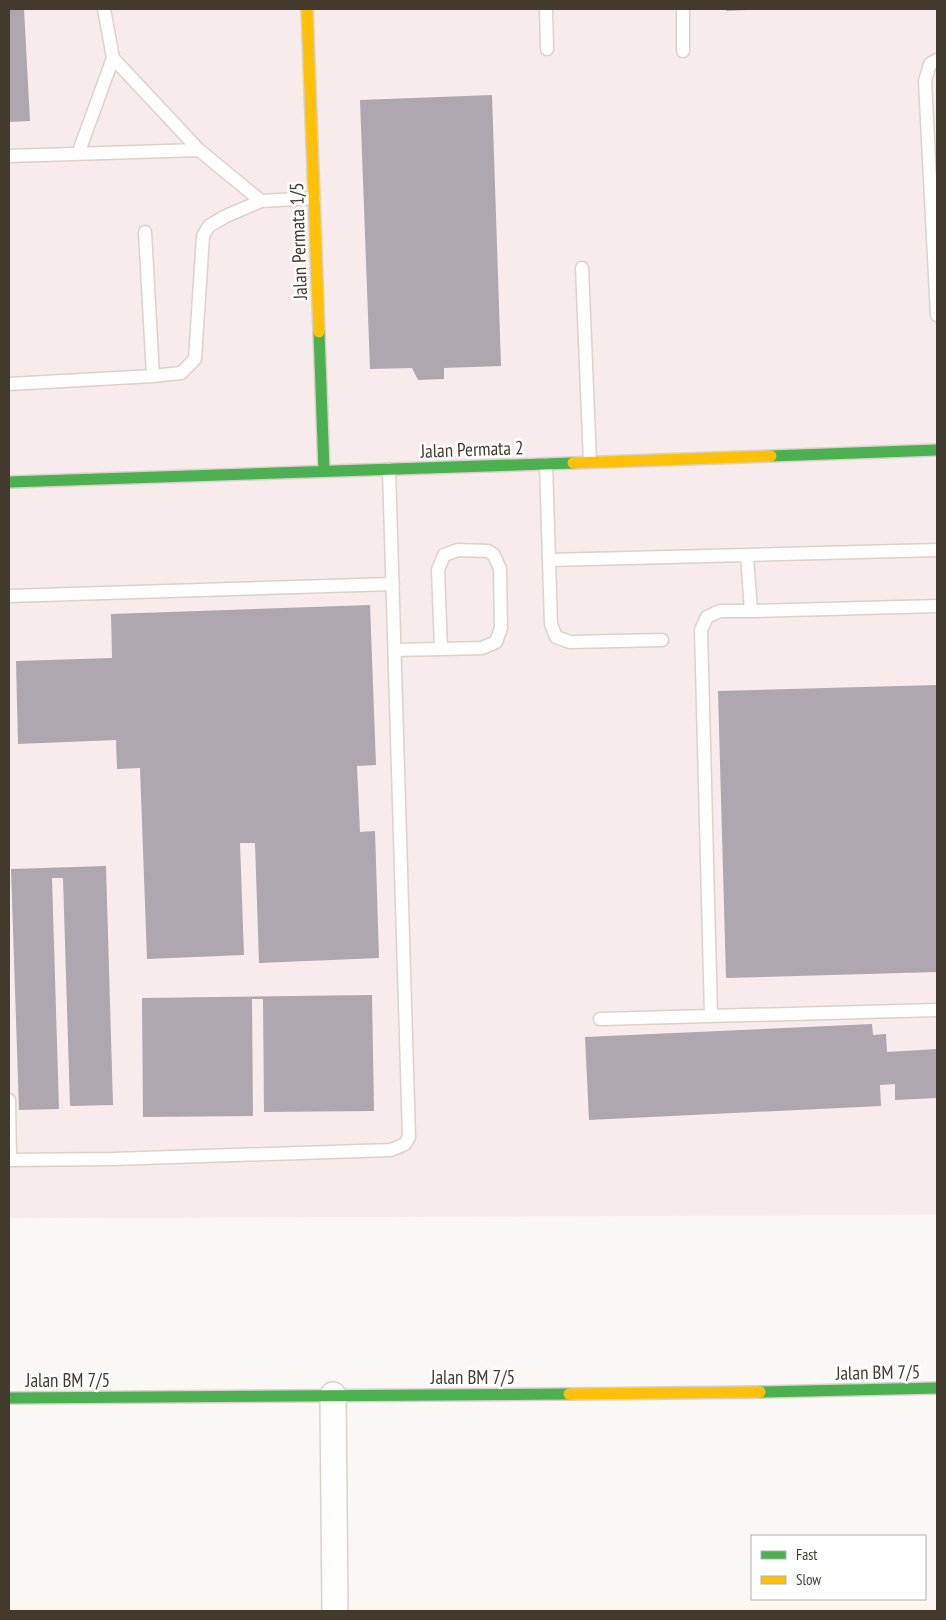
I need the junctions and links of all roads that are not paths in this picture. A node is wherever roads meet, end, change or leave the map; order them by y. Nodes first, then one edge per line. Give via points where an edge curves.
1 (104, 9) edge
2 (307, 9) edge
3 (546, 9) edge
4 (683, 9) edge
5 (547, 49) dead end
6 (684, 51) dead end
7 (113, 58) junction
8 (937, 60) edge
9 (199, 150) junction
10 (78, 154) junction
11 (9, 156) edge
12 (314, 198) junction
13 (261, 201) junction
14 (145, 232) dead end
15 (582, 268) dead end
16 (937, 315) edge
17 (153, 376) junction
18 (9, 384) edge
19 (937, 450) edge
20 (590, 462) junction
21 (546, 464) junction
22 (389, 469) junction
23 (324, 472) junction
24 (9, 482) edge
25 (937, 550) edge
26 (748, 555) junction
27 (549, 560) junction
28 (393, 584) junction
29 (9, 596) edge
30 (937, 606) edge
31 (751, 611) junction
32 (662, 640) dead end
33 (441, 649) junction
34 (395, 650) junction
35 (937, 1010) edge
36 (711, 1015) junction
37 (600, 1019) dead end
38 (9, 1100) edge
39 (10, 1160) edge
40 (937, 1388) edge
41 (333, 1396) junction
42 (9, 1398) edge
43 (335, 1611) edge

1 - 7 lane
2 - 12 street, Jalan Permata 1/5
3 - 5 lane
4 - 6 lane
7 - 9 lane
7 - 10 lane
8 - 16 lane via 930,64 925,81
9 - 10 lane
9 - 13 lane
10 - 11 lane
12 - 13 lane
12 - 23 street, Jalan Permata 1/5
13 - 17 lane via 209,226 203,236 195,359 181,373
14 - 17 lane
15 - 20 lane
17 - 18 lane
19 - 20 street, Jalan Permata 2
20 - 21 street, Jalan Permata 2
21 - 22 street, Jalan Permata 2
21 - 27 lane
22 - 23 street, Jalan Permata 2
22 - 28 lane
23 - 24 street, Jalan Permata 2
25 - 26 lane
26 - 27 lane
26 - 31 lane
27 - 32 lane via 550,624 556,637 570,642
28 - 29 lane
28 - 34 lane
30 - 31 lane
31 - 36 lane via 720,611 707,616 701,630
33 - 33 lane via 438,570 444,555 458,550 488,551 494,555 500,569 501,628 496,642 482,648
33 - 34 lane
34 - 39 lane via 410,1130 405,1144 391,1150
35 - 36 lane
36 - 37 lane
38 - 39 lane
40 - 41 street, Jalan BM 7/5
41 - 42 street, Jalan BM 7/5
41 - 43 street

